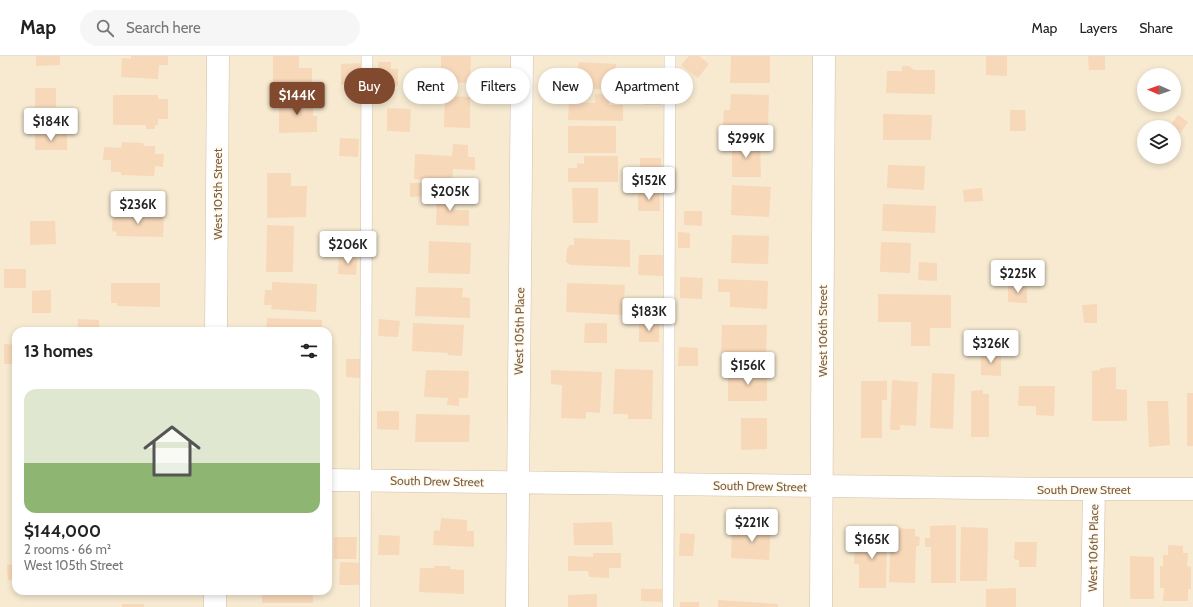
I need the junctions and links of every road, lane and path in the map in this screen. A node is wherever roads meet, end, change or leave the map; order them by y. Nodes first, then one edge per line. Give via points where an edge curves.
1 (218, 56) edge
2 (367, 56) edge
3 (522, 56) edge
4 (670, 56) edge
5 (824, 56) edge
6 (216, 327) edge
7 (332, 480) edge
8 (365, 480) junction
9 (517, 482) junction
10 (669, 484) junction
11 (821, 487) junction
12 (1193, 489) edge
13 (1094, 490) junction
14 (215, 595) edge
15 (215, 607) edge
16 (365, 607) edge
17 (516, 607) edge
18 (668, 607) edge
19 (821, 607) edge
20 (1092, 607) edge

1 - 6 street, West 105th Street
2 - 8 lane
3 - 9 street, West 105th Place
4 - 10 lane
5 - 11 street, West 106th Street
7 - 8 street, South Drew Street
8 - 9 street, South Drew Street
8 - 16 lane
9 - 10 street, South Drew Street
9 - 17 street, West 105th Place
10 - 11 street, South Drew Street
10 - 18 lane
11 - 13 street, South Drew Street
11 - 19 street, West 106th Street
12 - 13 street, South Drew Street
13 - 20 street, West 106th Place
14 - 15 street

